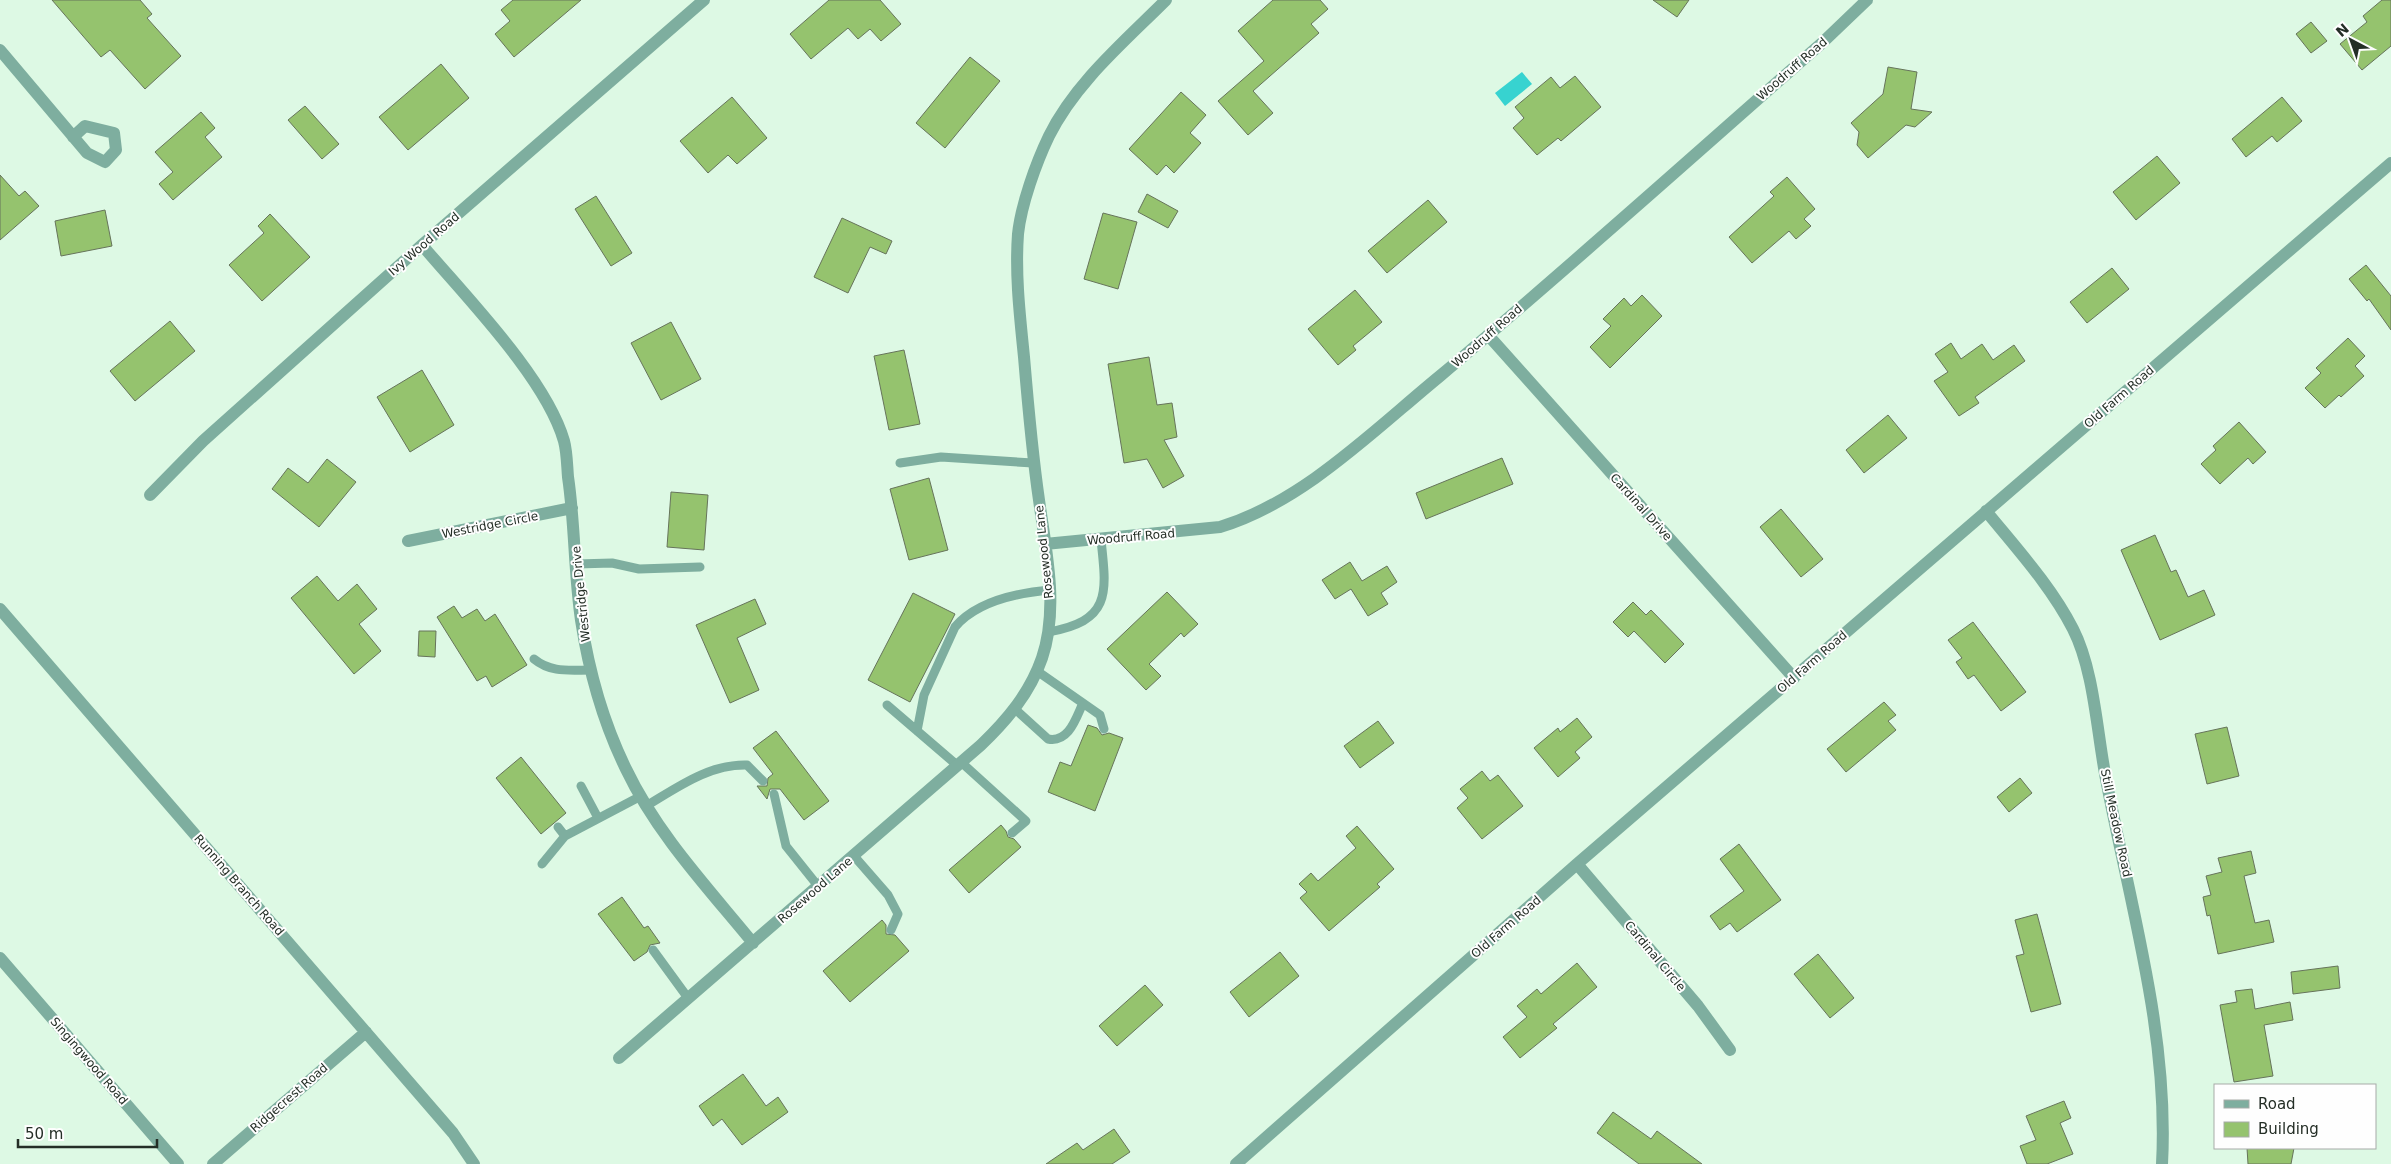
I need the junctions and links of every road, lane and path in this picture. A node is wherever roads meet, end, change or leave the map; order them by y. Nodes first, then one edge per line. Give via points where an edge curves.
1 (704, 0) edge
2 (1166, 0) edge
3 (1866, 0) edge
4 (0, 50) edge
5 (73, 136) junction
6 (2391, 162) edge
7 (422, 245) junction
8 (1488, 335) junction
9 (900, 463) dead end
10 (1033, 463) junction
11 (150, 495) dead end
12 (572, 508) junction
13 (1986, 511) junction
14 (1101, 540) junction
15 (408, 541) dead end
16 (1045, 544) junction
17 (577, 564) junction
18 (700, 567) dead end
19 (1050, 590) junction
20 (0, 609) edge
21 (1048, 632) junction
22 (534, 659) dead end
23 (590, 670) junction
24 (1037, 671) junction
25 (1794, 678) junction
26 (1083, 703) junction
27 (887, 705) dead end
28 (1015, 709) junction
29 (1104, 729) dead end
30 (917, 731) junction
31 (960, 764) junction
32 (764, 781) dead end
33 (581, 786) dead end
34 (774, 794) dead end
35 (644, 801) junction
36 (598, 818) junction
37 (558, 826) dead end
38 (1012, 833) dead end
39 (565, 836) junction
40 (854, 856) junction
41 (542, 864) dead end
42 (1577, 864) junction
43 (818, 886) junction
44 (891, 930) dead end
45 (753, 943) junction
46 (653, 950) dead end
47 (0, 958) edge
48 (688, 998) junction
49 (366, 1032) junction
50 (1730, 1050) dead end
51 (619, 1058) dead end
52 (178, 1164) edge
53 (213, 1164) edge
54 (474, 1164) edge
55 (1236, 1164) edge
56 (2162, 1164) edge

1 - 7 street, Ivy Wood Road
2 - 10 street, Rosewood Lane via 1098,67 1070,104 1049,136 1028,191 1018,233 1018,294
3 - 8 street, Woodruff Road via 1822,43
4 - 5 street
5 - 5 street via 87,153 105,162 116,150 114,133 85,126
6 - 13 street, Old Farm Road
7 - 11 street, Ivy Wood Road via 203,441
7 - 12 street, Westridge Drive via 543,394 564,441
8 - 14 street, Woodruff Road via 1343,457 1277,503 1245,519 1220,526
8 - 25 street, Cardinal Drive
9 - 10 lane via 941,457
10 - 16 street, Rosewood Lane
12 - 15 street, Westridge Circle
12 - 17 street, Westridge Drive
13 - 25 street, Old Farm Road
13 - 56 street, Still Meadow Road via 2051,592 2074,631 2087,670 2134,908 2158,1054 2165,1120
14 - 16 street, Woodruff Road
14 - 21 lane via 1105,579 1104,594 1097,607 1089,617 1072,628
16 - 19 street, Rosewood Lane
17 - 18 lane via 612,563 639,569
17 - 23 street, Westridge Drive via 581,618
19 - 21 street, Rosewood Lane
19 - 30 lane via 1017,594 962,619 955,627 924,695
20 - 49 street, Running Branch Road
21 - 24 street, Rosewood Lane
22 - 23 lane via 543,667
23 - 35 street, Westridge Drive via 613,740
24 - 26 lane
24 - 28 street, Rosewood Lane
25 - 42 street, Old Farm Road
26 - 28 lane via 1071,729 1054,740 1048,739
26 - 29 lane via 1100,715
27 - 30 lane
28 - 31 street, Rosewood Lane
30 - 31 lane
31 - 38 lane via 1026,821
31 - 40 street, Rosewood Lane
32 - 35 lane via 746,765 733,764 709,770
33 - 36 lane
34 - 43 lane via 786,846
35 - 36 lane
35 - 45 street, Westridge Drive via 672,844
36 - 39 lane
37 - 39 lane
39 - 41 lane
40 - 43 street, Rosewood Lane
40 - 44 lane via 894,902 898,914
42 - 50 street, Cardinal Circle via 1698,1006
42 - 55 street, Old Farm Road
43 - 45 street, Rosewood Lane
45 - 48 street, Rosewood Lane
46 - 48 lane
47 - 52 street, Singingwood Road
48 - 51 street, Rosewood Lane
49 - 53 street, Ridgecrest Road
49 - 54 street, Running Branch Road via 453,1133

